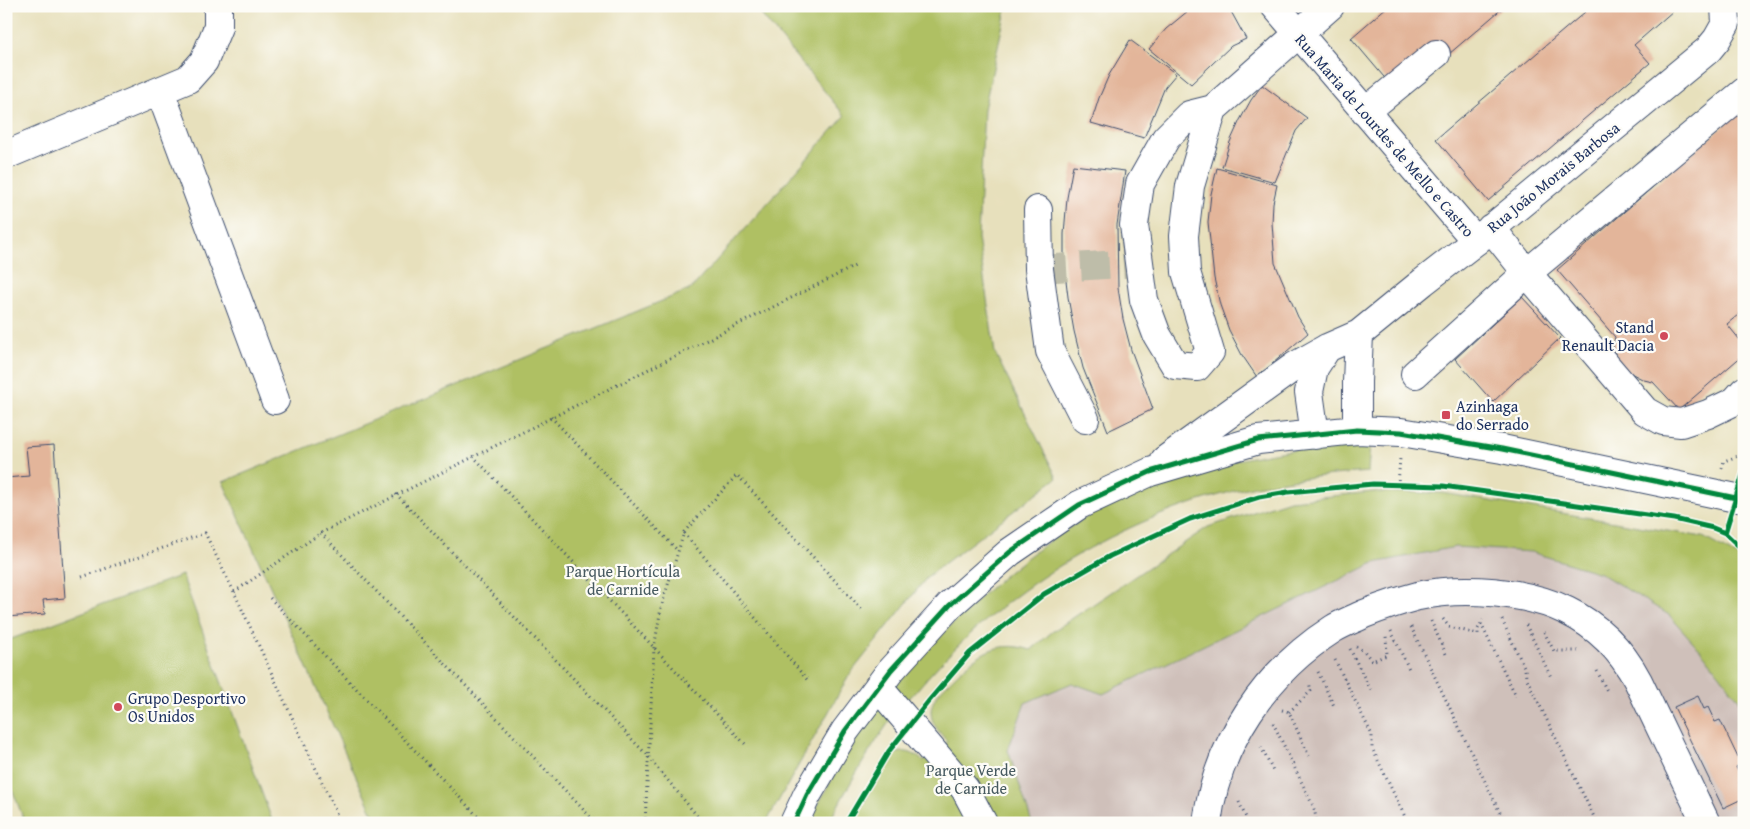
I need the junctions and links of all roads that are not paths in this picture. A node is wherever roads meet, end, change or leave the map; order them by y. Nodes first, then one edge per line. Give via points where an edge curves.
1 (218, 6) edge
2 (1275, 6) edge
3 (1330, 6) edge
4 (1724, 6) edge
5 (1298, 34) junction
6 (1436, 54) dead end
7 (160, 91) junction
8 (1744, 92) edge
9 (1213, 109) junction
10 (1365, 112) junction
11 (6, 155) edge
12 (1038, 210) dead end
13 (1483, 235) junction
14 (1527, 273) junction
15 (1359, 334) junction
16 (1327, 348) junction
17 (1415, 374) dead end
18 (1744, 391) edge
19 (275, 400) dead end
20 (1085, 419) dead end
21 (1357, 430) junction
22 (1315, 435) junction
23 (1150, 472) junction
24 (1741, 499) edge
25 (878, 687) junction
26 (794, 823) edge
27 (983, 823) edge
28 (1207, 823) edge
29 (1706, 823) edge

1 - 7 street via 218,27 204,61 188,79
2 - 5 street, Rua Maria de Lourdes de Mello e Castro
3 - 5 street
4 - 13 street, Rua João Morais Barbosa via 1726,23 1708,50
5 - 9 street
5 - 10 street, Rua Maria de Lourdes de Mello e Castro
6 - 10 street
7 - 11 street
7 - 19 street
8 - 14 street
9 - 9 street via 1189,115 1166,138 1140,184 1134,224 1144,300 1157,335 1176,365 1196,367 1210,352 1186,272 1184,236 1190,186
10 - 13 street, Rua Maria de Lourdes de Mello e Castro
12 - 20 street via 1039,269 1050,351
13 - 14 street, Rua Maria de Lourdes de Mello e Castro
13 - 15 street, Rua João Morais Barbosa
14 - 17 street
14 - 18 street, Rua Maria de Lourdes de Mello e Castro via 1645,411 1664,421 1681,424 1735,401
15 - 16 street, Rua João Morais Barbosa
15 - 21 street
16 - 22 street via 1314,368 1309,392
16 - 23 street, Rua João Morais Barbosa via 1295,366
21 - 22 street
21 - 24 street via 1439,438
22 - 23 street via 1258,440
23 - 25 street via 1079,505 1010,552 950,605
25 - 26 street via 845,731
25 - 27 street via 965,789
28 - 29 street via 1216,783 1232,740 1259,697 1302,653 1335,628 1388,604 1438,593 1488,592 1531,598 1568,611 1605,637 1628,663 1638,681

